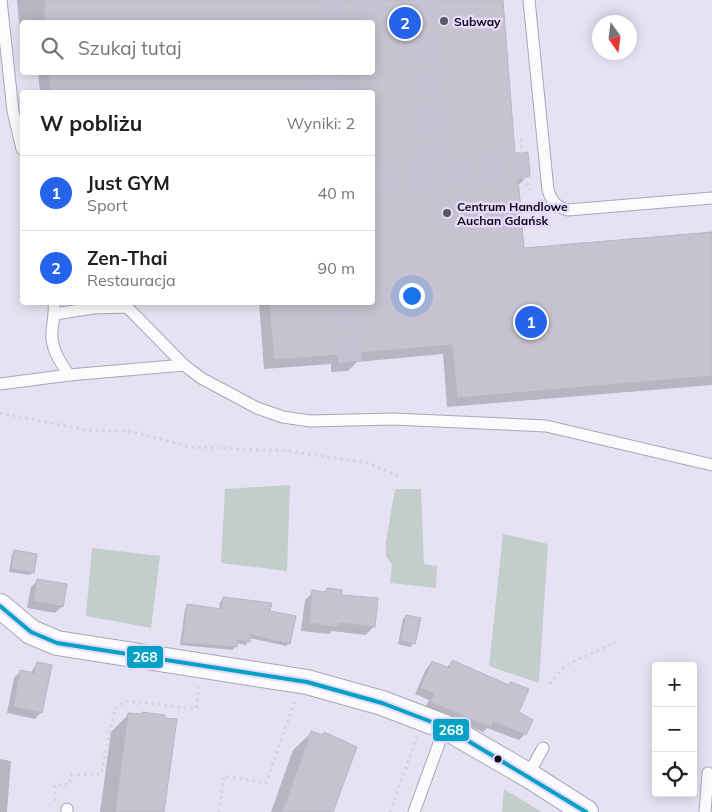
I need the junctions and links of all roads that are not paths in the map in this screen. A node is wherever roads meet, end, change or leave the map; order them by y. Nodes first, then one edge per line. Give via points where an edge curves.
1 (1, 0) edge
2 (529, 0) edge
3 (20, 141) edge
4 (712, 198) edge
5 (54, 308) edge
6 (184, 365) junction
7 (69, 375) junction
8 (0, 384) edge
9 (712, 465) edge
10 (1, 608) edge
11 (443, 734) junction
12 (544, 748) dead end
13 (708, 773) dead end
14 (528, 775) junction
15 (414, 812) edge
16 (586, 812) edge
17 (705, 812) edge

1 - 3 lane via 13,111
2 - 4 lane via 551,200 568,210
5 - 6 lane via 127,307
5 - 7 lane via 51,333 56,355
6 - 7 lane
6 - 9 lane via 201,378 257,408 283,417 310,421 393,419 546,426
7 - 8 lane
10 - 11 street via 31,632 57,643 305,682 382,703
11 - 14 street
11 - 15 lane
12 - 14 lane
13 - 17 lane
14 - 16 street

